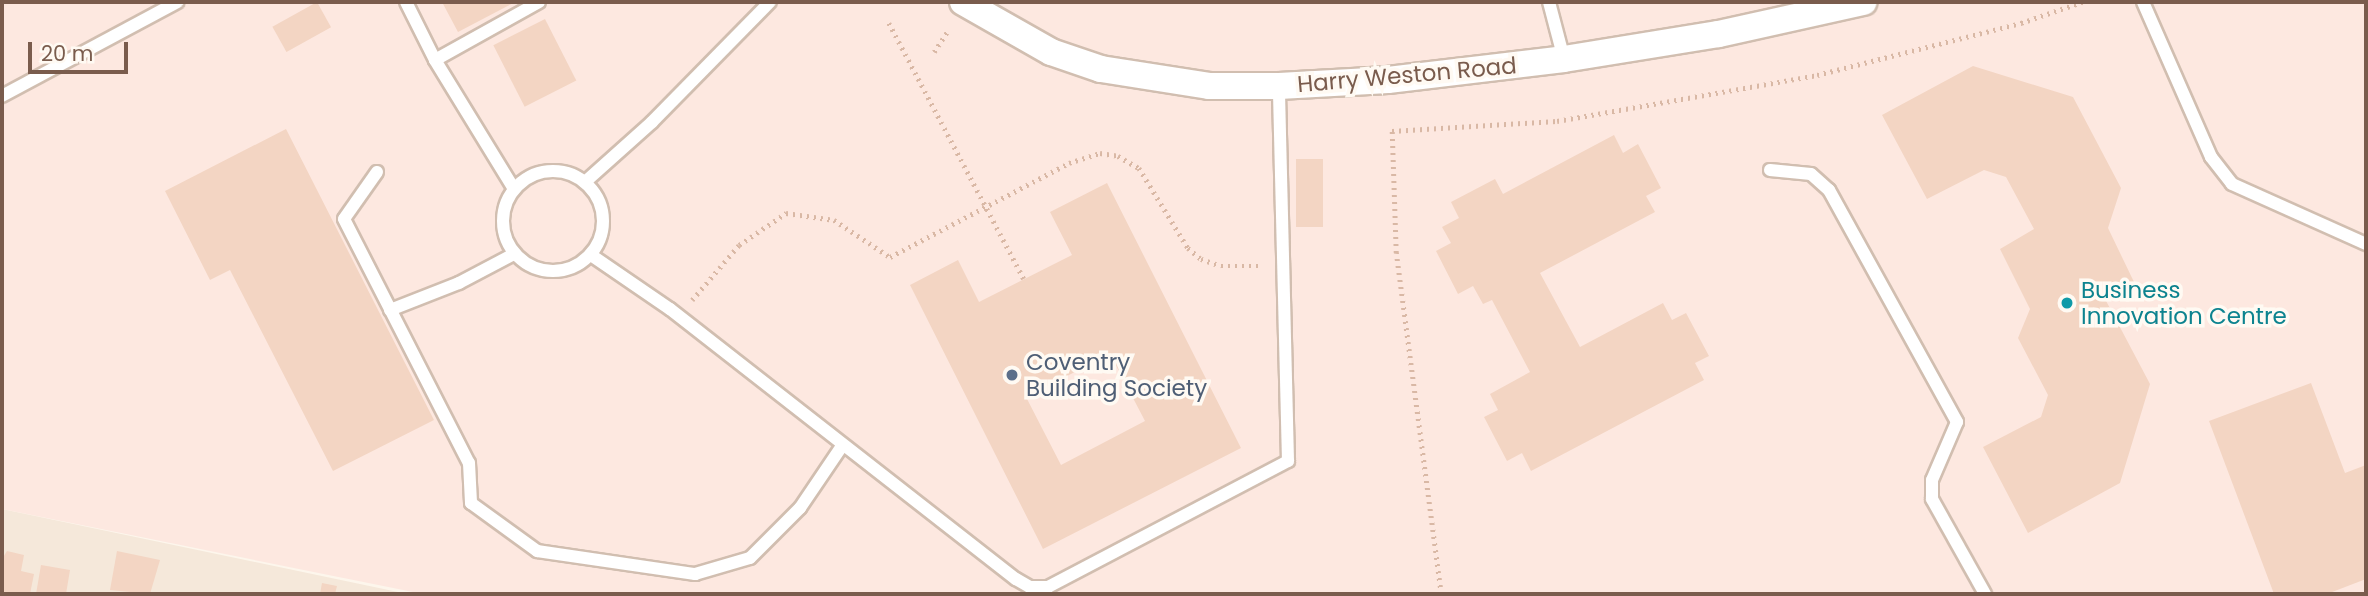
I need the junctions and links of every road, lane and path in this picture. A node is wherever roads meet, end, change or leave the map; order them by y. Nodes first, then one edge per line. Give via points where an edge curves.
1 (177, 2) edge
2 (406, 2) edge
3 (539, 2) edge
4 (770, 2) edge
5 (963, 2) edge
6 (1549, 2) edge
7 (1863, 2) edge
8 (2082, 2) edge
9 (2143, 2) edge
10 (888, 23) dead end
11 (1564, 59) junction
12 (435, 60) junction
13 (1279, 86) junction
14 (2, 96) edge
15 (1770, 170) dead end
16 (377, 172) dead end
17 (585, 182) junction
18 (514, 189) junction
19 (986, 207) junction
20 (2366, 244) edge
21 (514, 254) junction
22 (591, 255) junction
23 (1284, 266) junction
24 (1024, 279) dead end
25 (390, 310) junction
26 (679, 316) junction
27 (842, 446) junction
28 (1440, 594) edge
29 (1985, 594) edge

1 - 14 lane
2 - 12 lane
3 - 12 lane
4 - 17 lane via 652,122
5 - 13 street, Harry Weston Road via 1051,52 1101,69 1209,86
6 - 11 lane
7 - 11 street, Harry Weston Road via 1719,34
8 - 28 path via 2021,23 1817,75 1557,121 1392,131 1396,253
9 - 20 lane via 2211,158 2232,184
10 - 19 path
11 - 13 street, Harry Weston Road via 1388,80
12 - 18 lane
13 - 23 lane
15 - 29 lane via 1811,174 1829,190 1956,422 1932,480 1932,499
16 - 25 lane via 344,219
17 - 18 lane via 567,173 546,171
17 - 22 lane via 597,196 604,223
18 - 21 lane via 507,200 503,229
19 - 23 path via 1069,163 1100,153 1118,156 1139,168 1188,248 1201,258 1221,266
19 - 24 path
19 - 26 path via 890,257 834,220 786,213 739,245
21 - 22 lane via 534,268 551,272 571,269
21 - 25 lane via 459,283
22 - 26 lane
23 - 27 lane via 1288,461 1048,587 1030,587 1016,579
25 - 27 lane via 469,463 471,503 537,551 695,574 750,558 800,508
26 - 27 lane

